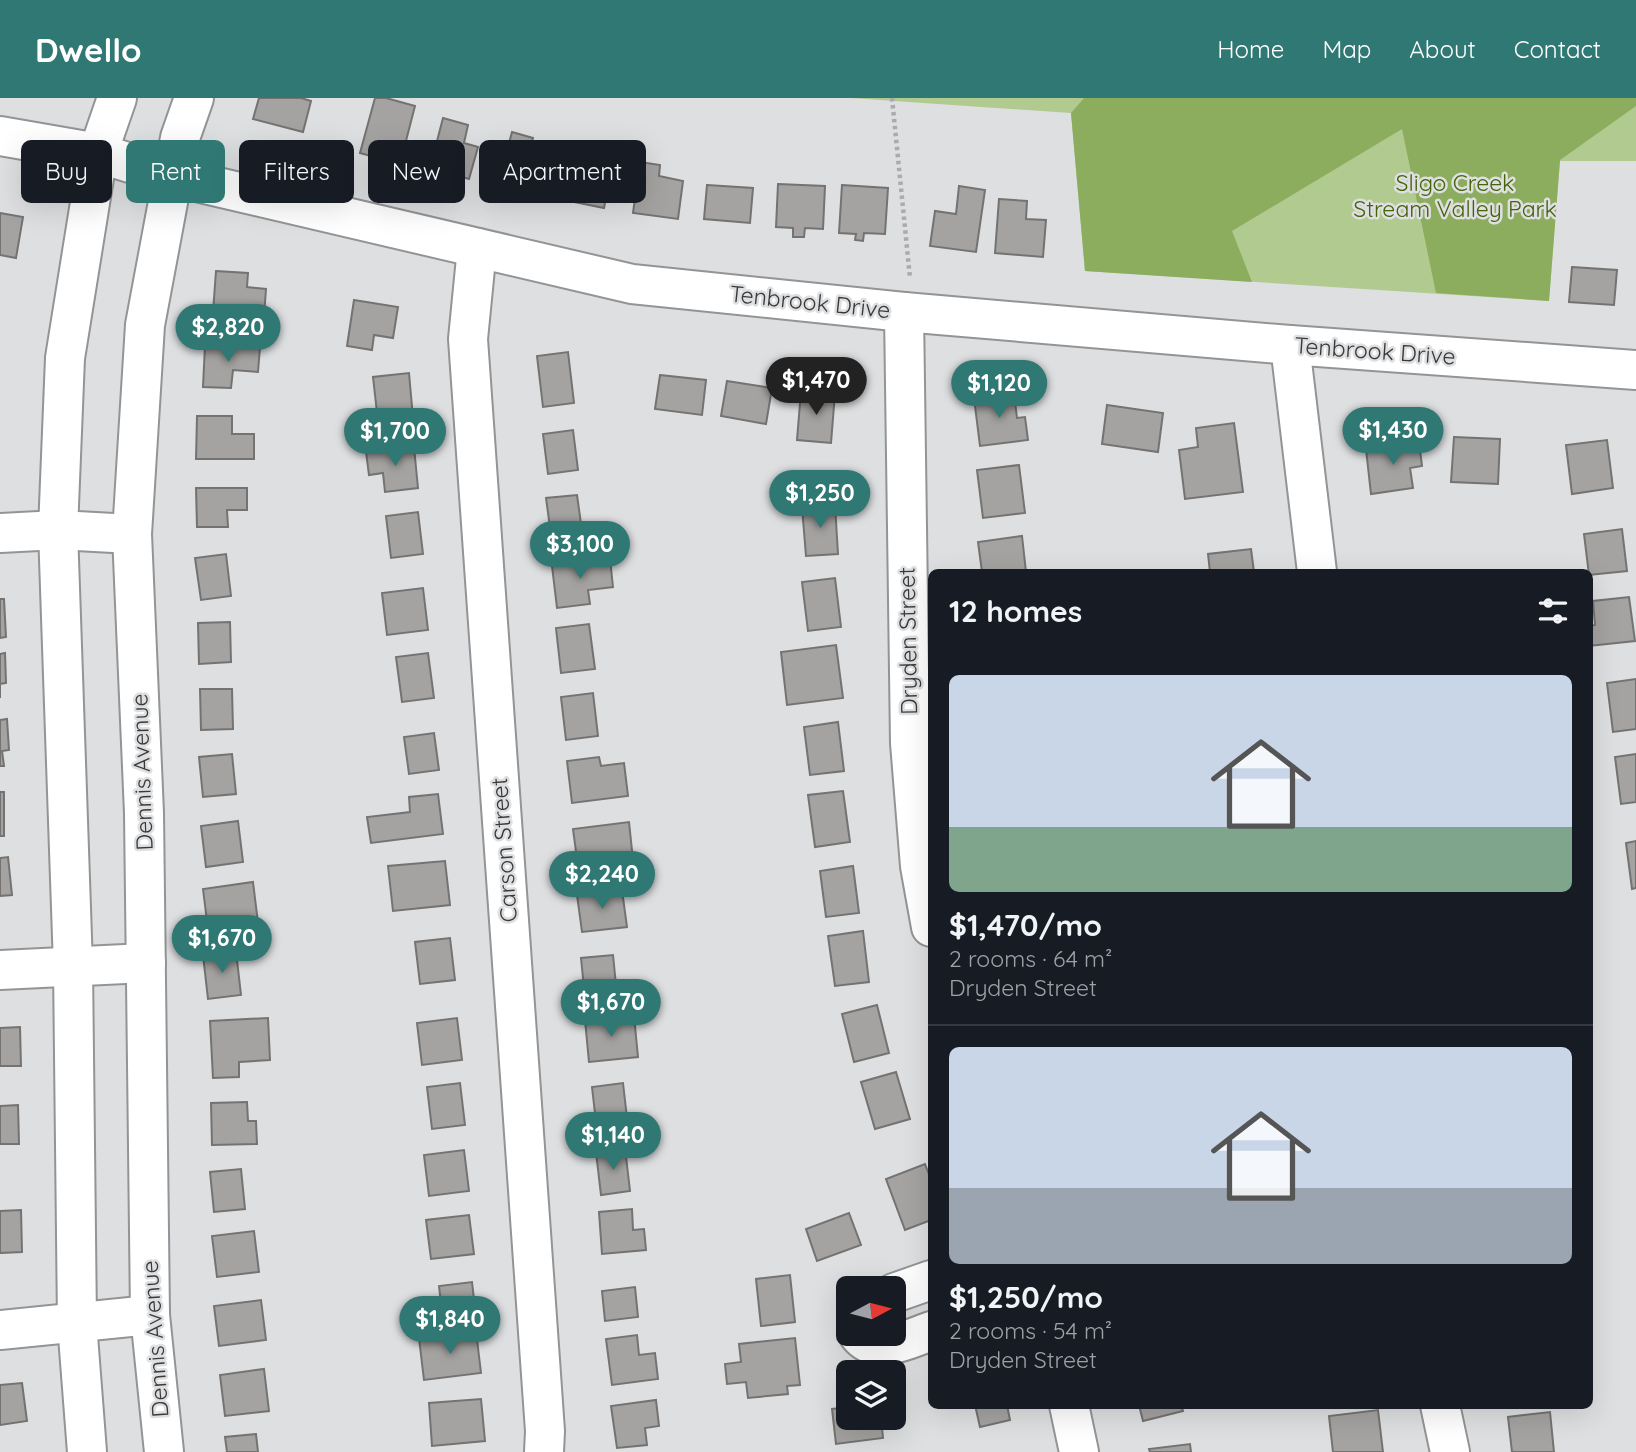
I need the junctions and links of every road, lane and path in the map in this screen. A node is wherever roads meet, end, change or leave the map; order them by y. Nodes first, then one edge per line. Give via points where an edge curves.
1 (117, 98) edge
2 (194, 98) edge
3 (892, 98) edge
4 (0, 136) edge
5 (23, 140) edge
6 (102, 140) edge
7 (180, 140) edge
8 (225, 189) edge
9 (90, 203) edge
10 (170, 203) edge
11 (477, 248) junction
12 (907, 295) junction
13 (1290, 345) junction
14 (1636, 370) edge
15 (58, 530) junction
16 (0, 533) edge
17 (132, 534) junction
18 (1317, 569) edge
19 (928, 910) edge
20 (146, 964) junction
21 (73, 966) junction
22 (0, 970) edge
23 (928, 1281) edge
24 (906, 1289) edge
25 (150, 1315) junction
26 (77, 1323) junction
27 (0, 1330) edge
28 (928, 1332) edge
29 (906, 1339) edge
30 (1070, 1409) edge
31 (1441, 1409) edge
32 (87, 1452) edge
33 (164, 1452) edge
34 (544, 1452) edge
35 (1079, 1452) edge
36 (1450, 1452) edge

1 - 6 street
2 - 7 street, Dennis Avenue
3 - 12 path
4 - 5 street, Tenbrook Drive
8 - 11 street, Tenbrook Drive
9 - 15 street via 65,358
10 - 17 street, Dennis Avenue via 145,326
11 - 12 street, Tenbrook Drive via 632,284
11 - 34 street, Carson Street via 468,339
12 - 13 street, Tenbrook Drive
12 - 19 street, Dryden Street via 910,743
13 - 14 street, Tenbrook Drive
13 - 18 street
15 - 16 street
15 - 17 street
15 - 21 street
17 - 20 street, Dennis Avenue
20 - 21 street
20 - 25 street, Dennis Avenue
21 - 22 street
21 - 26 street
23 - 24 street
25 - 26 street
25 - 33 street, Dennis Avenue
26 - 27 street
26 - 32 street
28 - 29 street
30 - 35 street
31 - 36 street

